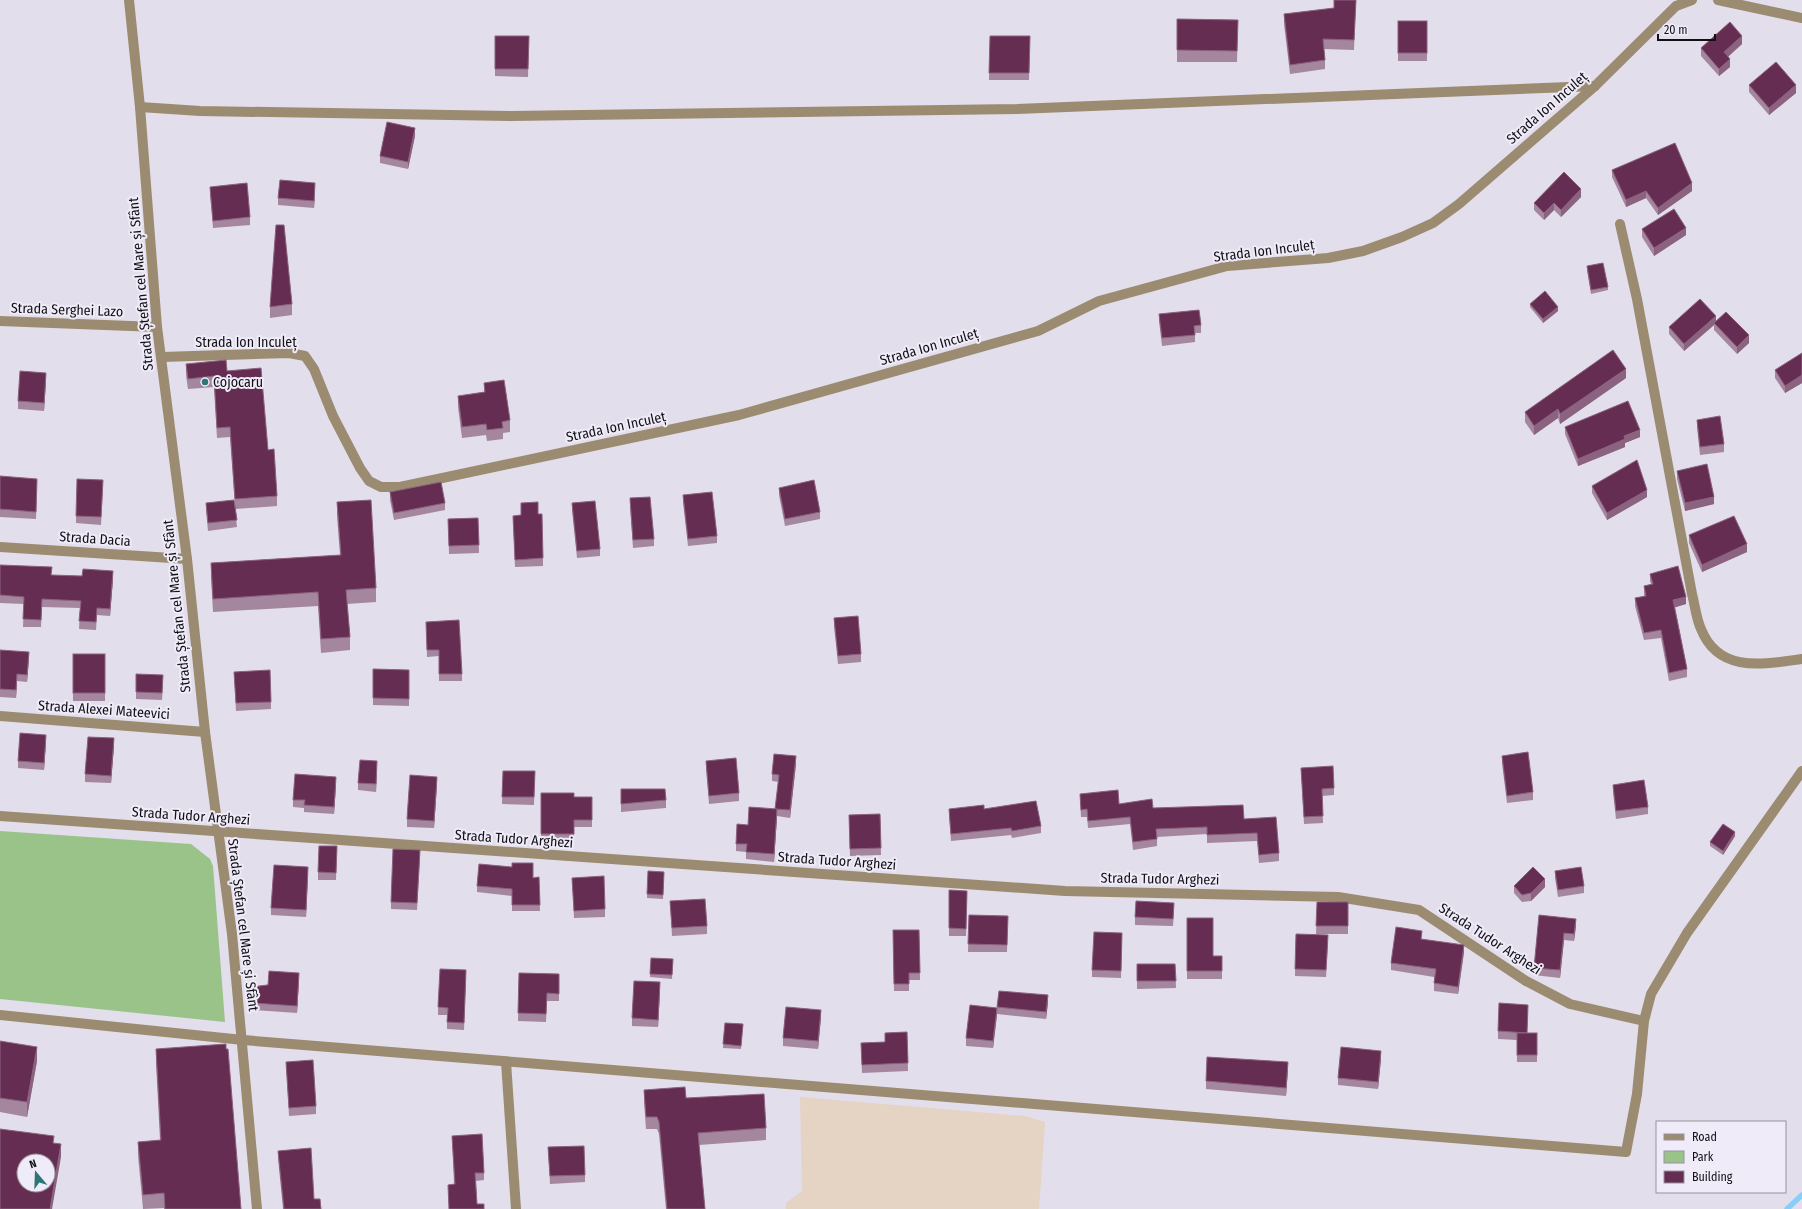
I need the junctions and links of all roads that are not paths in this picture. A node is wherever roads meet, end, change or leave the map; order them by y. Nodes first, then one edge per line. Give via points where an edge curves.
1 (129, 0) edge
2 (1692, 0) edge
3 (1718, 0) edge
4 (1802, 18) edge
5 (1595, 86) junction
6 (140, 107) junction
7 (1620, 224) dead end
8 (0, 321) edge
9 (157, 327) junction
10 (162, 357) junction
11 (0, 547) edge
12 (187, 559) junction
13 (1802, 659) edge
14 (0, 716) edge
15 (205, 732) junction
16 (1802, 770) edge
17 (0, 816) edge
18 (218, 832) junction
19 (0, 1015) edge
20 (1644, 1020) junction
21 (243, 1040) junction
22 (506, 1062) junction
23 (258, 1209) edge
24 (516, 1209) edge

1 - 6 street, Strada Ștefan cel Mare și Sfânt
2 - 5 street, Strada Ion Inculeț via 1676,6
3 - 4 street
5 - 6 street via 978,110 511,116 200,111
5 - 10 street, Strada Ion Inculeț via 1459,204 1433,223 1363,251 1292,262 1227,266 1099,301 1038,331 739,415 400,487 380,487 369,481 333,416 314,369 305,356 289,353
6 - 9 street, Strada Ștefan cel Mare și Sfânt
7 - 13 street via 1701,629 1713,649 1731,660 1752,665
8 - 9 street, Strada Serghei Lazo
9 - 10 street, Strada Ștefan cel Mare și Sfânt
10 - 12 street, Strada Ștefan cel Mare și Sfânt
11 - 12 street, Strada Dacia
12 - 15 street, Strada Ștefan cel Mare și Sfânt
14 - 15 street, Strada Alexei Mateevici
15 - 18 street, Strada Ștefan cel Mare și Sfânt
16 - 20 street via 1687,933 1651,994
17 - 18 street, Strada Tudor Arghezi
18 - 20 street, Strada Tudor Arghezi via 1065,891 1338,897 1419,910 1526,981 1570,1004
18 - 21 street, Strada Ștefan cel Mare și Sfânt
19 - 21 street
20 - 22 street via 1636,1094 1626,1152
21 - 22 street
21 - 23 street, Strada Ștefan cel Mare și Sfânt
22 - 24 street

